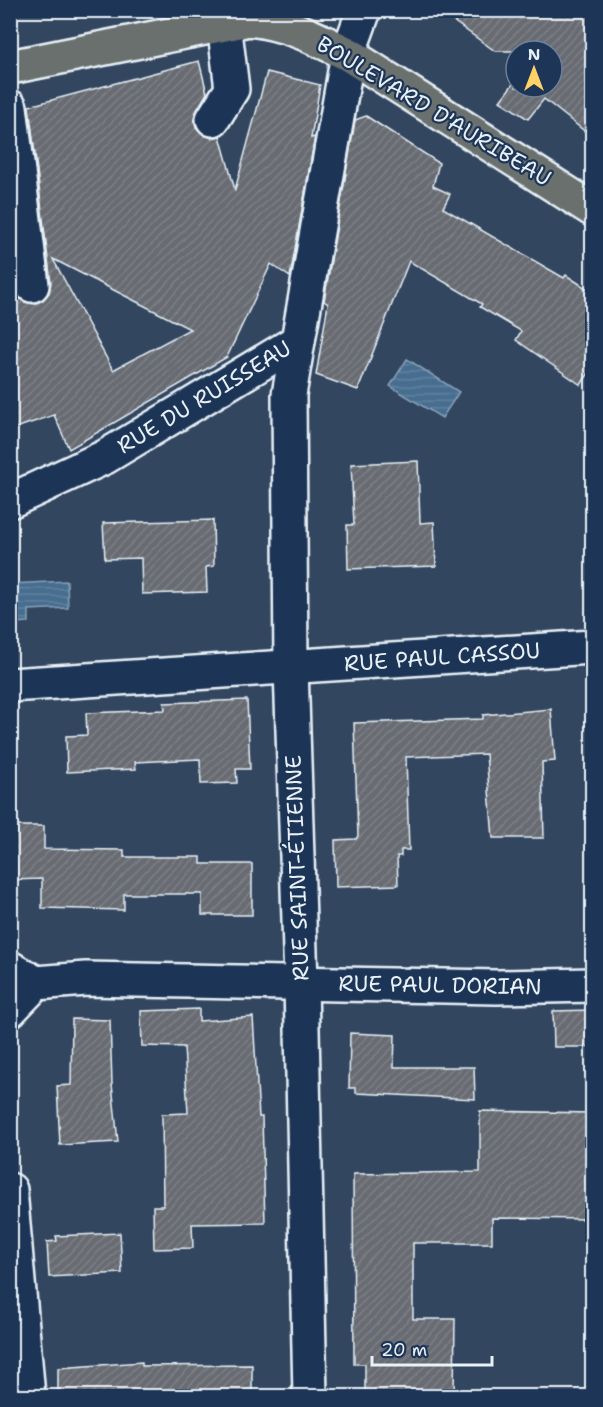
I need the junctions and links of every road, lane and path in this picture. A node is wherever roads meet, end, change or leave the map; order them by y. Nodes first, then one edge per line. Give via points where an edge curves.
1 (364, 10) edge
2 (224, 24) junction
3 (348, 54) junction
4 (10, 67) edge
5 (10, 106) edge
6 (213, 119) dead end
7 (592, 208) edge
8 (32, 285) dead end
9 (298, 340) junction
10 (10, 501) edge
11 (592, 648) edge
12 (291, 667) junction
13 (10, 685) edge
14 (23, 976) edge
15 (301, 983) junction
16 (592, 985) edge
17 (10, 1010) edge
18 (10, 1190) edge
19 (28, 1396) edge
20 (310, 1396) edge

1 - 3 street, RUE DU RUISSEAU
2 - 3 main road, BOULEVARD D'AURIBEAU via 249,19 273,21
2 - 4 main road, BOULEVARD D'AURIBEAU
2 - 6 street via 232,89
3 - 7 main road, BOULEVARD D'AURIBEAU
3 - 9 street, RUE DU RUISSEAU
5 - 8 street
9 - 10 street, RUE DU RUISSEAU via 105,457
9 - 12 street, RUE SAINT-ÉTIENNE via 289,395
11 - 12 street, RUE PAUL CASSOU
12 - 13 street, RUE PAUL CASSOU
12 - 15 street, RUE SAINT-ÉTIENNE
14 - 15 street, RUE PAUL DORIAN
14 - 17 street
15 - 16 street, RUE PAUL DORIAN
15 - 20 street, RUE SAINT-ÉTIENNE
18 - 19 street

